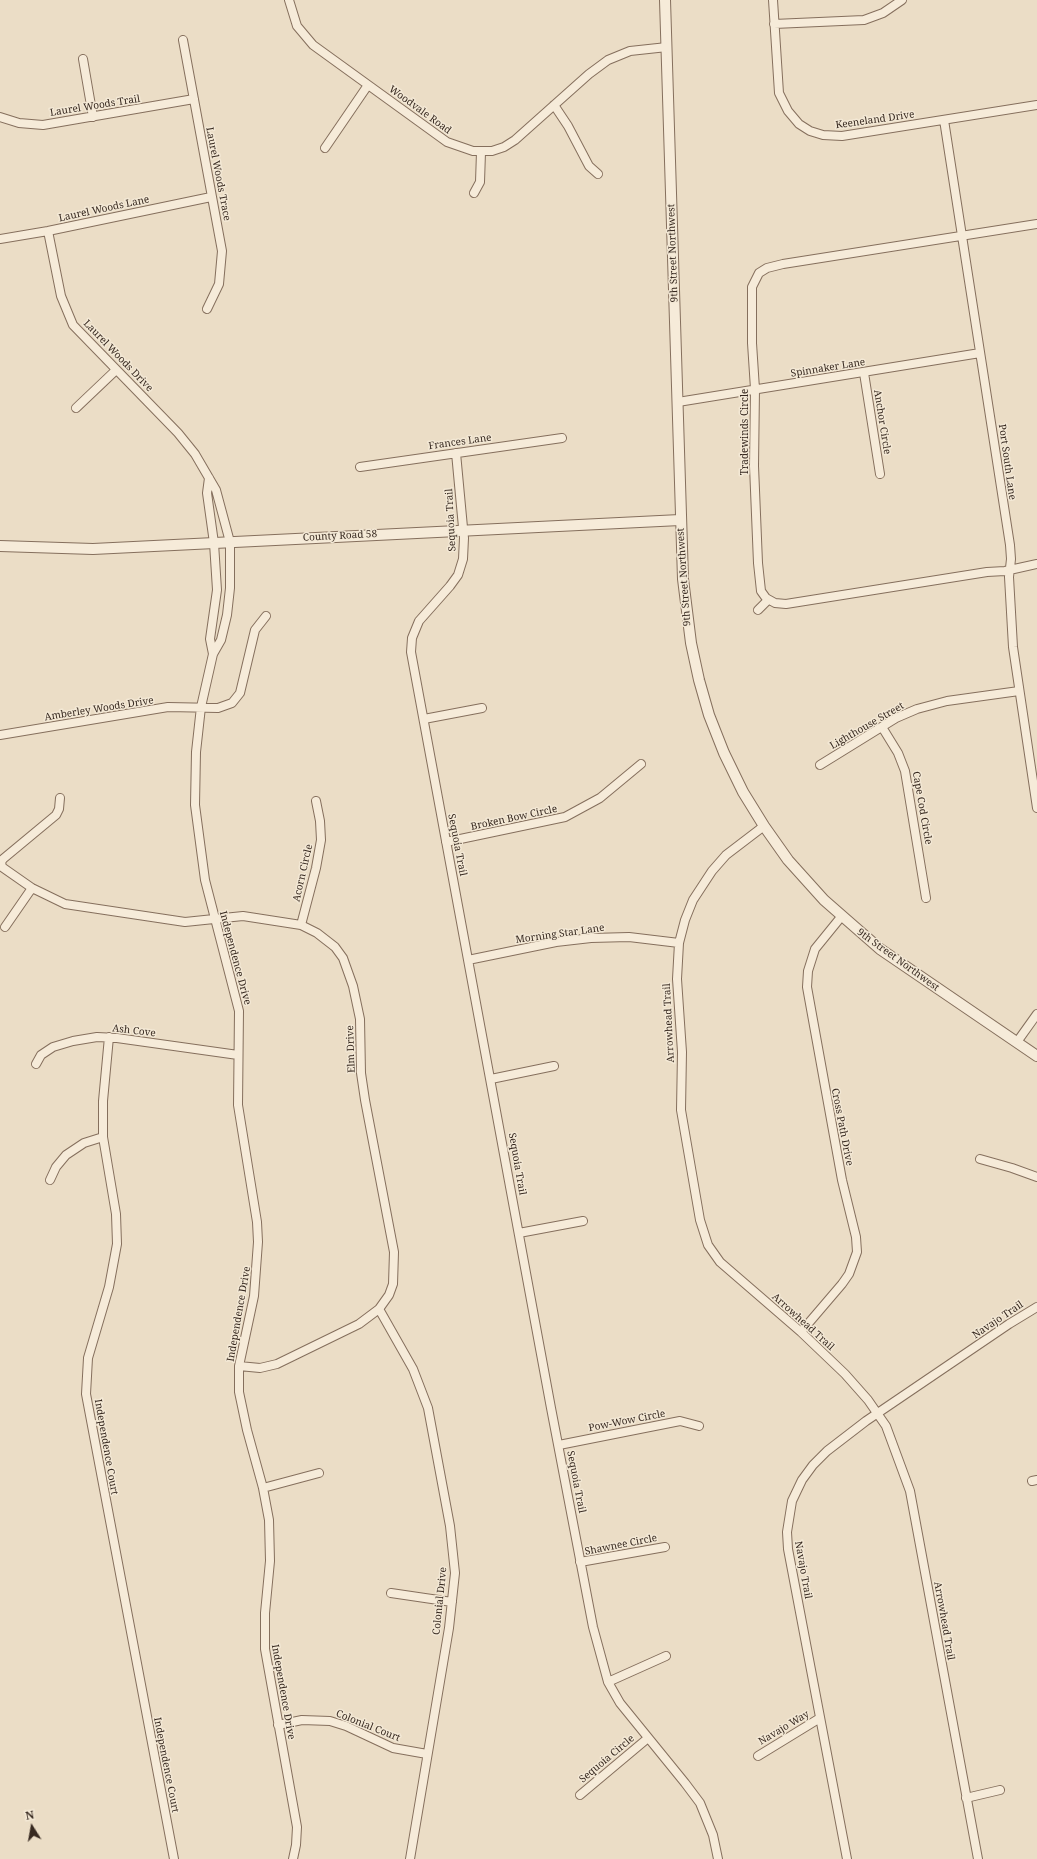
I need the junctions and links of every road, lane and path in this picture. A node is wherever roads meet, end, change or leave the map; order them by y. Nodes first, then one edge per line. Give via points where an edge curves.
1 (289, 0) edge
2 (665, 0) edge
3 (773, 0) edge
4 (902, 0) edge
5 (774, 24) junction
6 (183, 40) dead end
7 (666, 47) junction
8 (83, 58) dead end
9 (368, 85) junction
10 (194, 99) junction
11 (554, 105) junction
12 (1037, 105) edge
13 (0, 117) edge
14 (93, 117) junction
15 (944, 120) junction
16 (325, 148) dead end
17 (481, 152) junction
18 (598, 174) dead end
19 (474, 193) dead end
20 (211, 197) junction
21 (1037, 224) edge
22 (48, 231) junction
23 (962, 236) junction
24 (0, 239) edge
25 (206, 309) dead end
26 (980, 353) junction
27 (116, 370) junction
28 (864, 373) junction
29 (755, 389) junction
30 (678, 402) junction
31 (76, 408) dead end
32 (562, 438) dead end
33 (456, 453) junction
34 (360, 467) dead end
35 (880, 474) dead end
36 (209, 478) junction
37 (680, 520) junction
38 (463, 530) junction
39 (230, 542) junction
40 (214, 543) junction
41 (0, 546) edge
42 (1037, 564) edge
43 (1010, 569) junction
44 (768, 600) junction
45 (758, 610) dead end
46 (266, 616) dead end
47 (213, 654) junction
48 (1020, 691) junction
49 (201, 707) junction
50 (482, 708) dead end
51 (424, 719) junction
52 (882, 727) junction
53 (0, 735) edge
54 (641, 764) dead end
55 (820, 765) dead end
56 (60, 798) dead end
57 (316, 801) dead end
58 (1037, 808) edge
59 (764, 826) junction
60 (446, 842) junction
61 (32, 888) junction
62 (926, 898) dead end
63 (841, 917) junction
64 (214, 918) junction
65 (301, 925) junction
66 (5, 927) dead end
67 (679, 943) junction
68 (468, 960) junction
69 (1037, 1014) edge
70 (109, 1037) junction
71 (1017, 1042) junction
72 (238, 1055) junction
73 (1037, 1056) edge
74 (36, 1064) dead end
75 (554, 1066) dead end
76 (491, 1079) junction
77 (103, 1137) junction
78 (980, 1160) dead end
79 (1037, 1177) edge
80 (50, 1180) dead end
81 (583, 1221) dead end
82 (520, 1233) junction
83 (1037, 1307) edge
84 (379, 1309) junction
85 (801, 1332) junction
86 (239, 1366) junction
87 (877, 1414) junction
88 (698, 1426) dead end
89 (559, 1445) junction
90 (319, 1473) dead end
91 (263, 1488) junction
92 (665, 1547) dead end
93 (580, 1562) junction
94 (391, 1593) dead end
95 (452, 1602) junction
96 (666, 1656) dead end
97 (608, 1682) junction
98 (820, 1718) junction
99 (278, 1724) junction
100 (648, 1738) junction
101 (427, 1754) junction
102 (758, 1756) dead end
103 (1000, 1790) dead end
104 (580, 1795) dead end
105 (966, 1798) junction
106 (174, 1859) edge
107 (293, 1859) edge
108 (410, 1859) edge
109 (718, 1859) edge
110 (847, 1859) edge
111 (978, 1859) edge

1 - 9 street, Woodvale Road via 297,26 305,37
2 - 7 street, 9th Street Northwest
3 - 5 street, Keeneland Drive
4 - 5 street via 883,13 864,20
5 - 15 street, Keeneland Drive via 779,93 788,111 804,127 823,135 842,136
6 - 10 street, Laurel Woods Trace
7 - 11 street, Woodvale Road via 630,50 612,58 589,74
7 - 30 street, 9th Street Northwest
8 - 14 street
9 - 16 street
9 - 17 street, Woodvale Road via 447,142 463,149
10 - 14 street, Laurel Woods Trail
10 - 20 street, Laurel Woods Trace
11 - 17 street, Woodvale Road via 515,140 504,147
11 - 18 street via 589,166
12 - 15 street, Keeneland Drive
13 - 14 street, Laurel Woods Trail via 18,123 43,125
15 - 23 street, Port South Lane
17 - 19 street via 480,182
20 - 22 street, Laurel Woods Lane
20 - 25 street, Laurel Woods Trace via 222,258 219,284
21 - 23 street, Tradewinds Circle
22 - 24 street, Laurel Woods Lane
22 - 27 street, Laurel Woods Drive via 61,296 68,317
23 - 26 street, Port South Lane
23 - 29 street, Tradewinds Circle via 783,264 759,273 752,287
26 - 28 street, Spinnaker Lane
26 - 43 street, Port South Lane via 1010,545
27 - 31 street
27 - 36 street, Laurel Woods Drive via 178,433 196,454
28 - 29 street, Spinnaker Lane
28 - 35 street, Anchor Circle
29 - 30 street, Spinnaker Lane
29 - 44 street, Tradewinds Circle via 754,466 759,583 762,594
30 - 37 street, 9th Street Northwest
32 - 33 street, Frances Lane
33 - 34 street, Frances Lane
33 - 38 street, Sequoia Trail
36 - 39 street, Laurel Woods Drive via 216,490
36 - 40 street via 207,492
37 - 38 street, County Road 58
37 - 59 street, 9th Street Northwest via 684,601 699,680 724,753 743,792
38 - 39 street, County Road 58
38 - 51 street, Sequoia Trail via 463,559 458,574 419,621 412,638 412,659
39 - 40 street, County Road 58
39 - 47 street, Independence Drive via 227,615 221,640
40 - 41 street, County Road 58 via 74,549
40 - 47 street, Independence Drive via 217,590 210,639
42 - 43 street
43 - 44 street via 786,604
43 - 48 street, Port South Lane via 1010,610
44 - 45 street
46 - 49 street, Amberley Woods Drive via 255,630 240,693 232,703 218,708
47 - 49 street, Independence Drive
48 - 52 street, Lighthouse Street via 927,705
48 - 58 street, Port South Lane
49 - 53 street, Amberley Woods Drive via 168,707
49 - 64 street, Independence Drive via 196,752 195,805 201,861
50 - 51 street
51 - 60 street, Sequoia Trail
52 - 55 street, Lighthouse Street
52 - 62 street, Cape Cod Circle via 898,753 905,771
54 - 60 street, Broken Bow Circle via 600,798 565,817
56 - 61 street, Elm Drive via 56,815 1,862 2,867
57 - 65 street, Acorn Circle via 321,840
59 - 63 street, 9th Street Northwest via 805,880
59 - 67 street, Arrowhead Trail via 712,871 691,905
60 - 68 street, Sequoia Trail
61 - 64 street, Elm Drive via 56,901 72,905 185,922
61 - 66 street
63 - 71 street, 9th Street Northwest via 880,949
63 - 85 street, Cross Path Drive via 815,949 808,972 807,987 857,1252 846,1279
64 - 65 street, Elm Drive via 247,916
64 - 72 street, Independence Drive via 239,1011
65 - 84 street, Elm Drive via 317,933 340,954 359,1008 361,1073 395,1260 393,1284
67 - 68 street, Morning Star Lane via 630,937 591,938 556,942
67 - 85 street, Arrowhead Trail via 677,979 682,1052 681,1110 703,1232 711,1251 720,1262
68 - 76 street, Sequoia Trail
69 - 71 street
70 - 72 street, Ash Cove
70 - 74 street, Ash Cove via 59,1045 42,1055
70 - 77 street, Independence Court
71 - 73 street, 9th Street Northwest
72 - 86 street, Independence Drive via 238,1105 258,1242 255,1291
75 - 76 street
76 - 82 street, Sequoia Trail
77 - 80 street via 84,1144 66,1155
77 - 106 street, Independence Court via 116,1214 117,1244 109,1288 88,1358 86,1394
78 - 79 street
81 - 82 street
82 - 89 street, Sequoia Trail
83 - 87 street, Navajo Trail
84 - 86 street, Elm Drive via 359,1324 277,1364 260,1368
84 - 95 street, Colonial Drive via 413,1369 428,1408 453,1544 455,1573
85 - 87 street, Arrowhead Trail via 858,1388
86 - 91 street, Independence Drive via 239,1392
87 - 98 street, Navajo Trail via 832,1447 813,1465 796,1491 790,1509 788,1550
87 - 105 street, Arrowhead Trail via 886,1426 910,1491
88 - 89 street, Pow-Wow Circle via 680,1421
89 - 93 street, Sequoia Trail
90 - 91 street
91 - 99 street, Independence Drive via 271,1537 265,1649
92 - 93 street, Shawnee Circle
93 - 97 street, Sequoia Trail via 597,1646
94 - 95 street
95 - 101 street, Colonial Drive
96 - 97 street
97 - 100 street, Sequoia Trail via 620,1703
98 - 102 street, Navajo Way
98 - 110 street, Navajo Trail
99 - 101 street, Colonial Court via 302,1720 330,1721 393,1748
99 - 107 street, Independence Drive via 297,1827
100 - 104 street, Sequoia Circle
100 - 109 street, Sequoia Trail via 700,1803 711,1828
101 - 108 street, Colonial Drive
103 - 105 street
105 - 111 street, Arrowhead Trail

